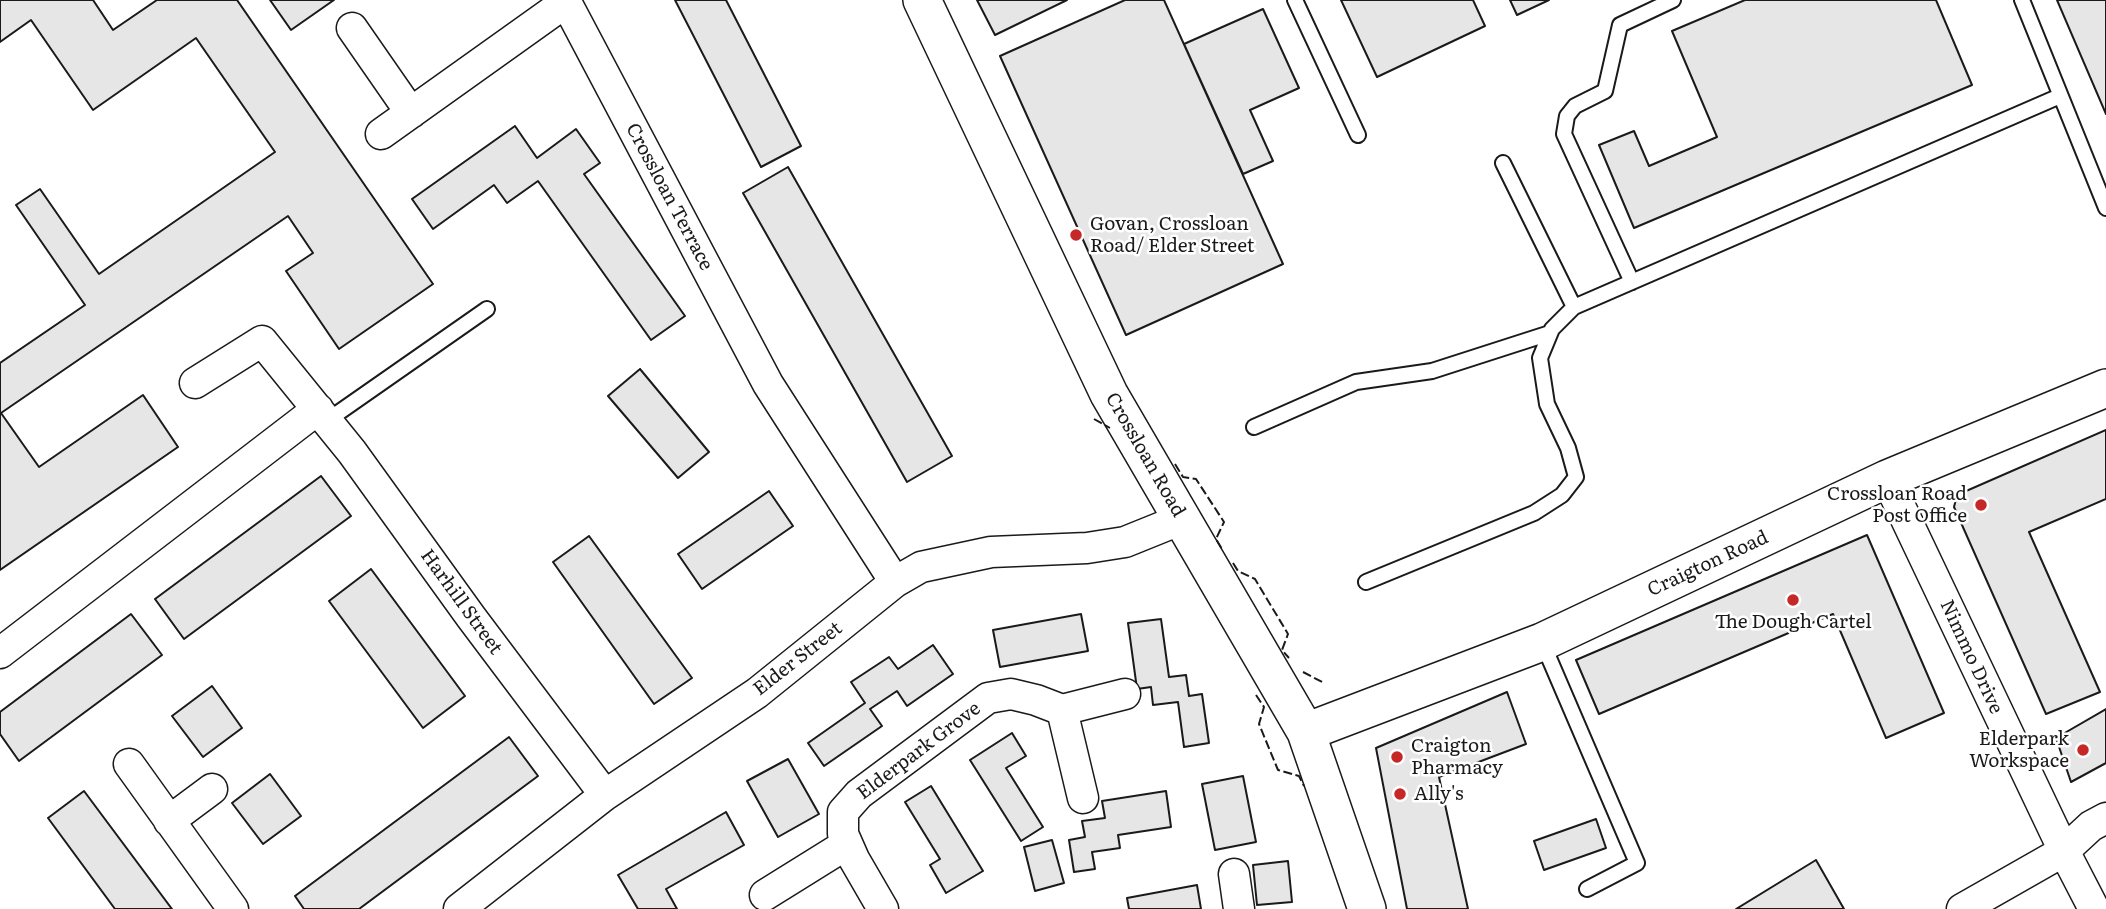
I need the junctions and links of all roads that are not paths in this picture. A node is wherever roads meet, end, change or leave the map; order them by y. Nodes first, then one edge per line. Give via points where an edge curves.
1 (922, 0) edge
2 (1295, 0) edge
3 (1673, 0) edge
4 (2022, 0) edge
5 (352, 28) dead end
6 (2060, 96) junction
7 (411, 113) junction
8 (381, 134) dead end
9 (1358, 135) dead end
10 (1503, 163) dead end
11 (2106, 208) edge
12 (1632, 282) junction
13 (1574, 307) junction
14 (487, 309) dead end
15 (1550, 333) junction
16 (195, 383) dead end
17 (2106, 388) edge
18 (323, 414) junction
19 (1254, 427) dead end
20 (1887, 479) junction
21 (1182, 519) junction
22 (895, 582) junction
23 (1366, 582) dead end
24 (1542, 642) junction
25 (0, 653) edge
26 (1125, 694) dead end
27 (1062, 710) junction
28 (1306, 732) junction
29 (129, 764) dead end
30 (212, 789) dead end
31 (605, 795) junction
32 (1083, 798) dead end
33 (2106, 818) edge
34 (169, 821) junction
35 (847, 844) junction
36 (2064, 851) junction
37 (1234, 874) dead end
38 (1587, 889) dead end
39 (765, 895) dead end
40 (233, 909) edge
41 (459, 909) edge
42 (883, 909) edge
43 (1239, 909) edge
44 (1367, 909) edge
45 (1962, 909) edge
46 (2094, 909) edge

1 - 21 street, Crossloan Road via 1109,394
2 - 9 lane
3 - 12 lane via 1620,25 1605,91 1575,106 1567,116 1564,134
4 - 6 lane
5 - 7 street
6 - 11 lane
6 - 12 lane
7 - 8 street, Crossloan Terrace
7 - 22 street, Crossloan Terrace via 566,2 768,384
10 - 13 lane
12 - 13 lane
13 - 15 lane
14 - 18 lane
15 - 19 lane via 1432,371 1356,382
15 - 23 lane via 1540,358 1547,404 1576,477 1562,495 1534,513
16 - 18 street, Harhill Street via 262,341
17 - 20 street, Craigton Road
18 - 25 street
18 - 31 street, Harhill Street
20 - 24 street, Craigton Road
20 - 36 street, Nimmo Drive
21 - 22 street, Elder Street via 1125,542 991,552 921,567
21 - 28 street, Crossloan Road
22 - 31 street, Elder Street via 757,692
24 - 28 street, Craigton Road
24 - 38 lane via 1637,863
26 - 27 street
27 - 32 street
27 - 35 street, Elderpark Grove via 1011,694 988,698 859,794 843,812
28 - 44 street, Crossloan Road
29 - 34 street
30 - 34 street
31 - 41 street, Elder Street
33 - 36 street
34 - 40 street
35 - 39 street
35 - 42 street, Elderpark Grove
36 - 45 street
36 - 46 street, Nimmo Drive
37 - 43 street

